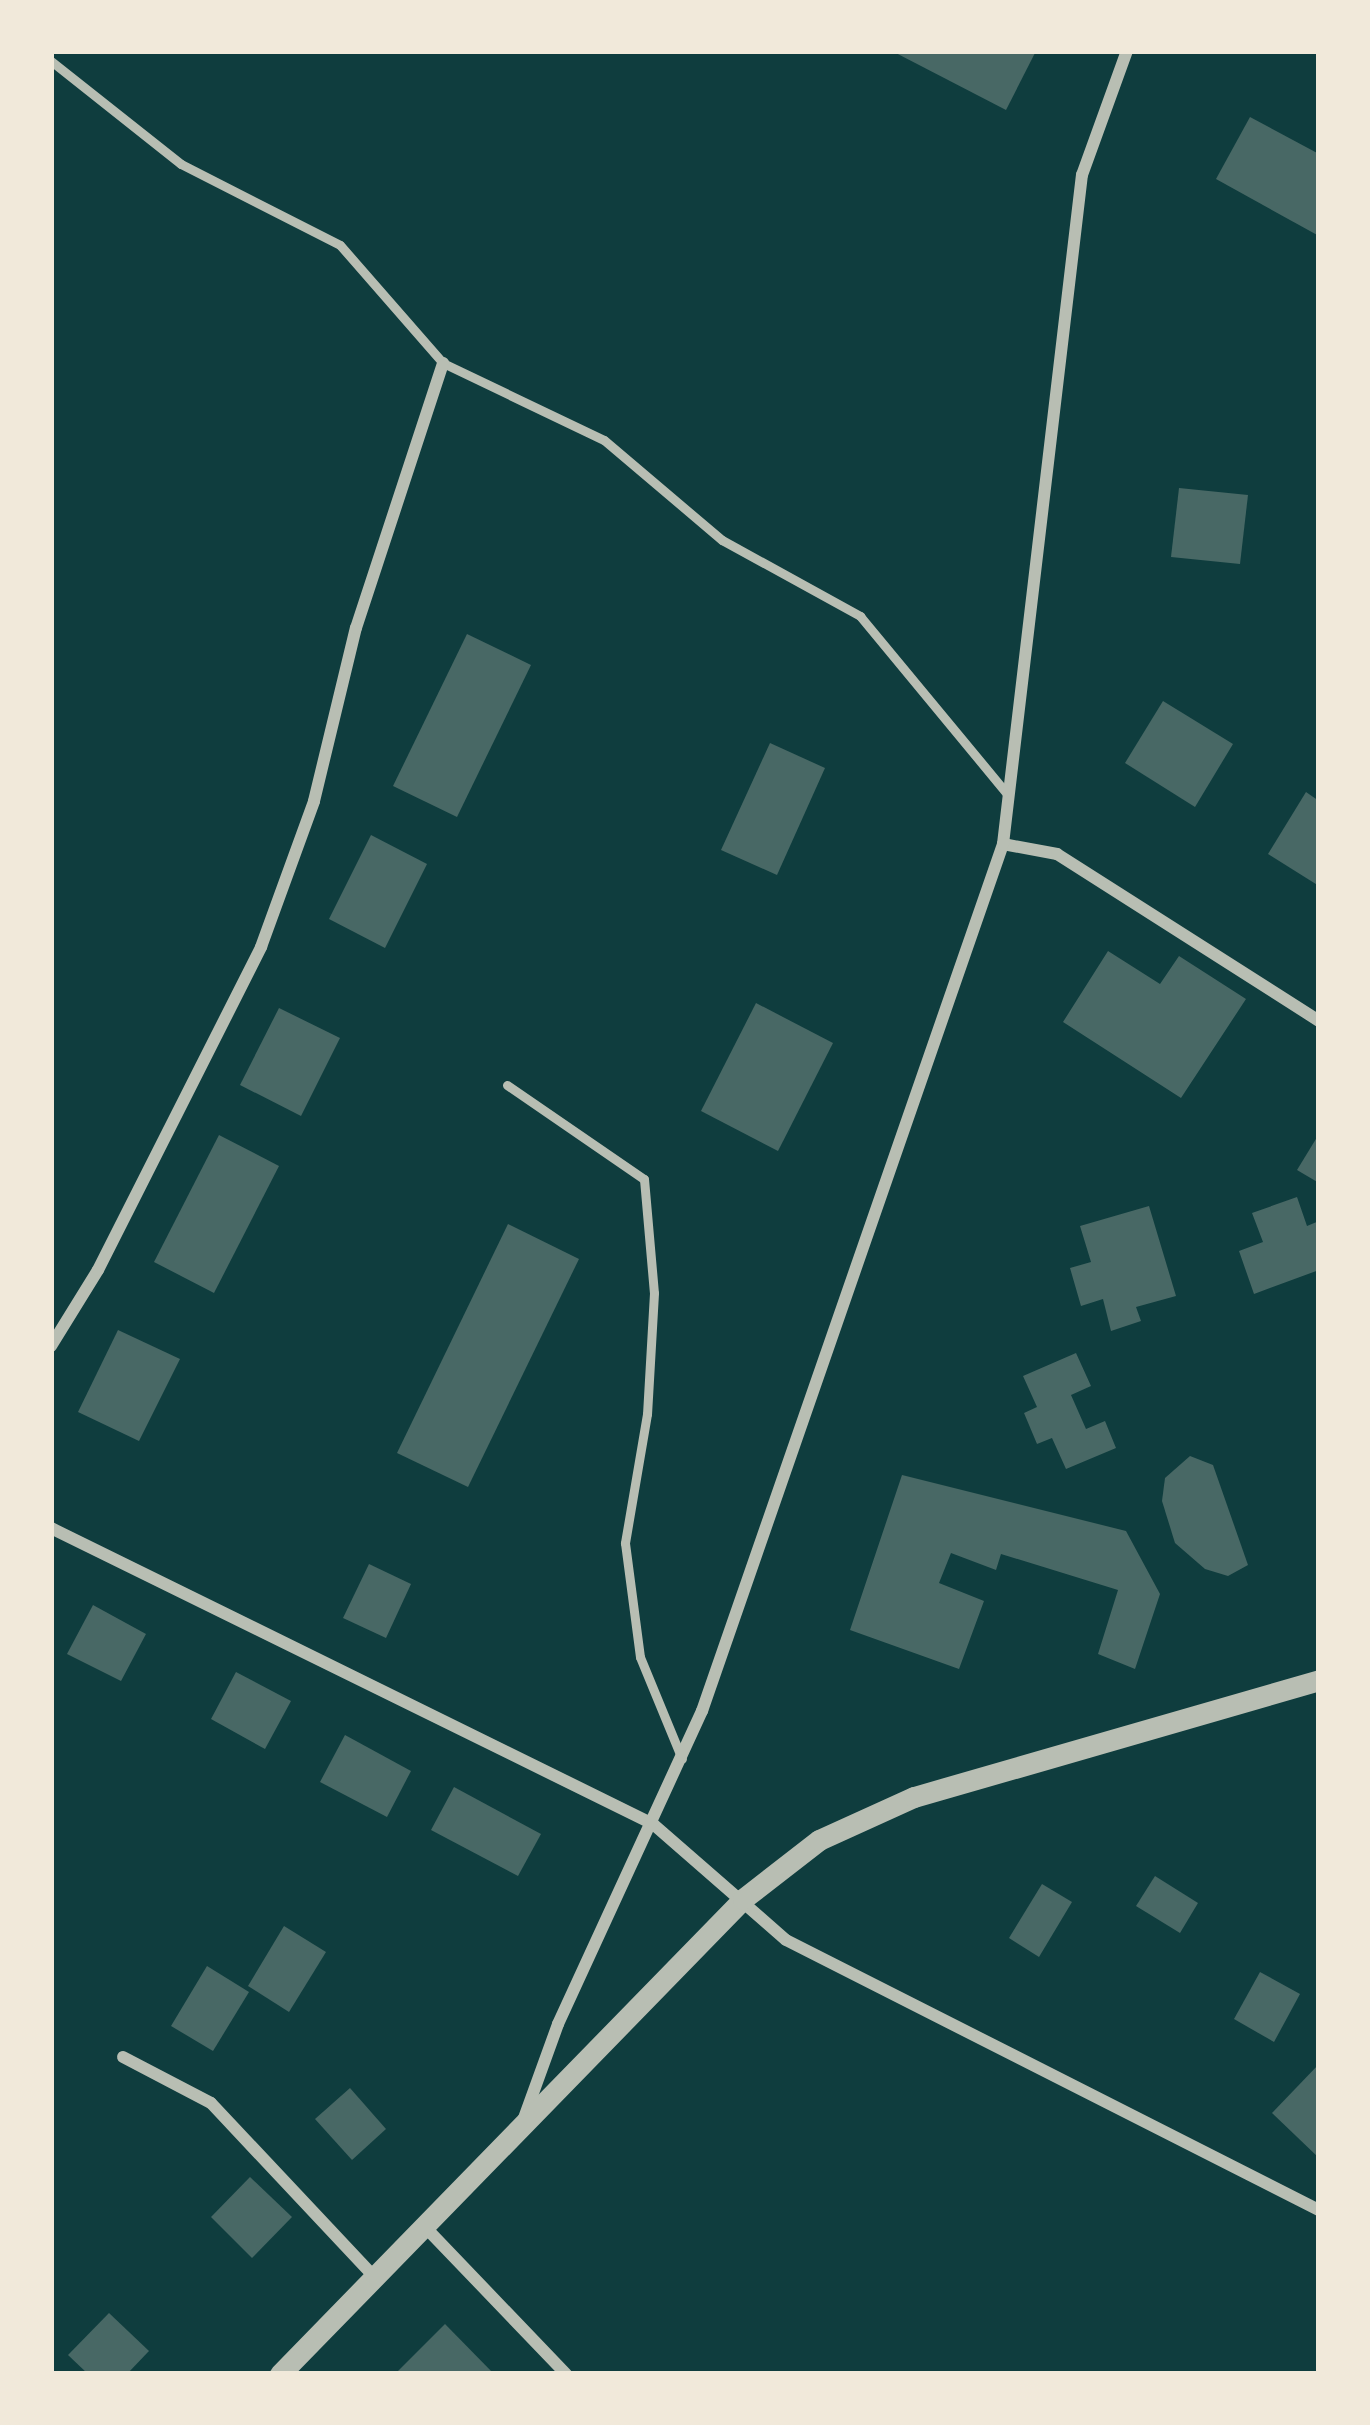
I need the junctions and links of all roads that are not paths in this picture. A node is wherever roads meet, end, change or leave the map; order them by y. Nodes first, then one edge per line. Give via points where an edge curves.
1 (1127, 51) edge
2 (51, 61) edge
3 (443, 363) junction
4 (1012, 800) junction
5 (1003, 844) junction
6 (1319, 1021) edge
7 (507, 1085) dead end
8 (51, 1346) edge
9 (51, 1528) edge
10 (1319, 1680) edge
11 (682, 1760) junction
12 (653, 1825) junction
13 (742, 1899) junction
14 (123, 2057) dead end
15 (520, 2131) junction
16 (1319, 2210) edge
17 (427, 2229) junction
18 (377, 2281) junction
19 (280, 2374) edge
20 (566, 2374) edge

1 - 4 street via 1082,175
2 - 3 lane via 181,164 340,245
3 - 4 lane via 604,440 722,540 860,616
3 - 8 street via 356,628 314,801 261,947 98,1270
4 - 5 street
5 - 6 street via 1057,854
5 - 11 street
7 - 11 lane via 644,1179 654,1293 647,1414 625,1543 640,1658
9 - 12 street
10 - 13 street via 914,1797 820,1840
11 - 12 street
12 - 13 street
12 - 15 street via 557,2024
13 - 15 street
13 - 16 street via 786,1940
14 - 18 street via 211,2103
15 - 17 street
17 - 18 street
17 - 20 street
18 - 19 street

